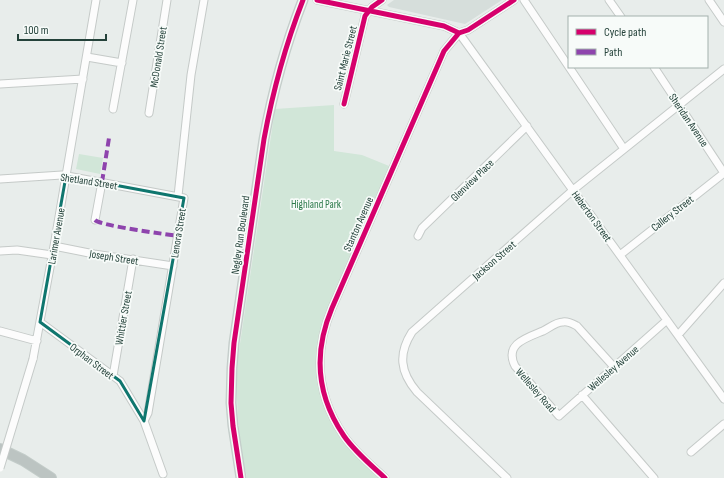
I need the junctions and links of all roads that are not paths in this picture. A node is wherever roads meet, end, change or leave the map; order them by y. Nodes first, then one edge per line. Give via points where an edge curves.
1 (96, 0) edge
2 (133, 0) edge
3 (168, 0) edge
4 (204, 0) edge
5 (298, 0) edge
6 (304, 0) edge
7 (317, 0) edge
8 (382, 0) edge
9 (514, 0) edge
10 (524, 0) edge
11 (609, 0) edge
12 (709, 0) edge
13 (369, 11) junction
14 (620, 16) edge
15 (724, 22) edge
16 (459, 33) junction
17 (87, 57) junction
18 (122, 63) junction
19 (568, 66) edge
20 (570, 68) edge
21 (655, 68) edge
22 (724, 69) edge
23 (83, 79) junction
24 (0, 84) edge
25 (344, 104) dead end
26 (680, 105) junction
27 (113, 109) dead end
28 (149, 113) dead end
29 (527, 126) junction
30 (624, 149) junction
31 (724, 173) edge
32 (66, 176) junction
33 (0, 179) edge
34 (102, 182) junction
35 (573, 190) junction
36 (178, 196) junction
37 (95, 220) dead end
38 (418, 236) dead end
39 (54, 246) junction
40 (0, 251) edge
41 (52, 255) junction
42 (620, 255) junction
43 (133, 260) junction
44 (173, 266) junction
45 (724, 283) edge
46 (667, 320) junction
47 (40, 322) junction
48 (0, 331) edge
49 (678, 335) junction
50 (37, 341) junction
51 (614, 368) junction
52 (113, 376) junction
53 (582, 395) junction
54 (724, 399) edge
55 (559, 416) joint
56 (144, 421) junction
57 (724, 424) edge
58 (0, 449) edge
59 (691, 452) dead end
60 (0, 468) edge
61 (163, 474) dead end
62 (48, 476) edge
63 (236, 478) edge
64 (241, 478) edge
65 (384, 478) edge
66 (507, 478) edge
67 (654, 478) edge

1 - 17 street, Larimer Avenue
2 - 18 street
3 - 28 street, McDonald Street
4 - 36 street, Lenora Street via 191,75
5 - 63 main road, Negley Run Boulevard via 276,60 264,106 229,343 226,403 229,441
6 - 64 main road, Negley Run Boulevard via 283,56 270,107 234,343 231,403
7 - 13 street
8 - 13 street, Saint Marie Street
9 - 16 street, Stanton Avenue via 468,30
10 - 19 street
11 - 14 street
12 - 15 street
13 - 16 street via 444,26
13 - 25 street, Saint Marie Street via 365,16
16 - 29 street, Heberton Street
16 - 65 street, Stanton Avenue via 444,51 432,76 322,333 322,388 330,411 344,437
17 - 18 street
17 - 23 street, Larimer Avenue
18 - 27 street
20 - 30 street
21 - 26 street, Sheridan Avenue
22 - 26 street, Jackson Street
23 - 24 street
23 - 32 street, Larimer Avenue
26 - 30 street, Jackson Street
26 - 31 street, Sheridan Avenue
29 - 35 street, Heberton Street
29 - 38 street, Glenview Place via 422,228
30 - 35 street, Jackson Street
31 - 42 street, Callery Street
32 - 33 street, Shetland Street
32 - 34 street, Shetland Street
32 - 39 street, Larimer Avenue
34 - 36 street, Shetland Street
34 - 37 street
35 - 42 street, Heberton Street
35 - 66 street, Jackson Street via 412,332 403,350 404,371 408,382
36 - 44 street, Lenora Street via 184,198
39 - 41 street, Larimer Avenue
39 - 43 street, Joseph Street
40 - 41 street via 17,250
41 - 47 street, Larimer Avenue
42 - 46 street, Heberton Street
43 - 44 street, Joseph Street
43 - 52 street, Whittier Street
44 - 56 street, Lenora Street via 148,413
45 - 49 street
46 - 49 street, Heberton Street
46 - 51 street, Wellesley Avenue
47 - 50 street, Larimer Avenue
47 - 52 street, Orphan Street
48 - 50 street
49 - 54 street, Heberton Street
50 - 60 street, Larimer Avenue, bridge
51 - 53 street, Wellesley Avenue
51 - 55 street, Wellesley Road via 578,326 570,322 562,322 514,346 512,361 515,366
52 - 56 street, Orphan Street via 120,381
53 - 55 street, Wellesley Avenue
53 - 67 street
56 - 61 street, Orphan Street
57 - 59 street
58 - 62 highway

